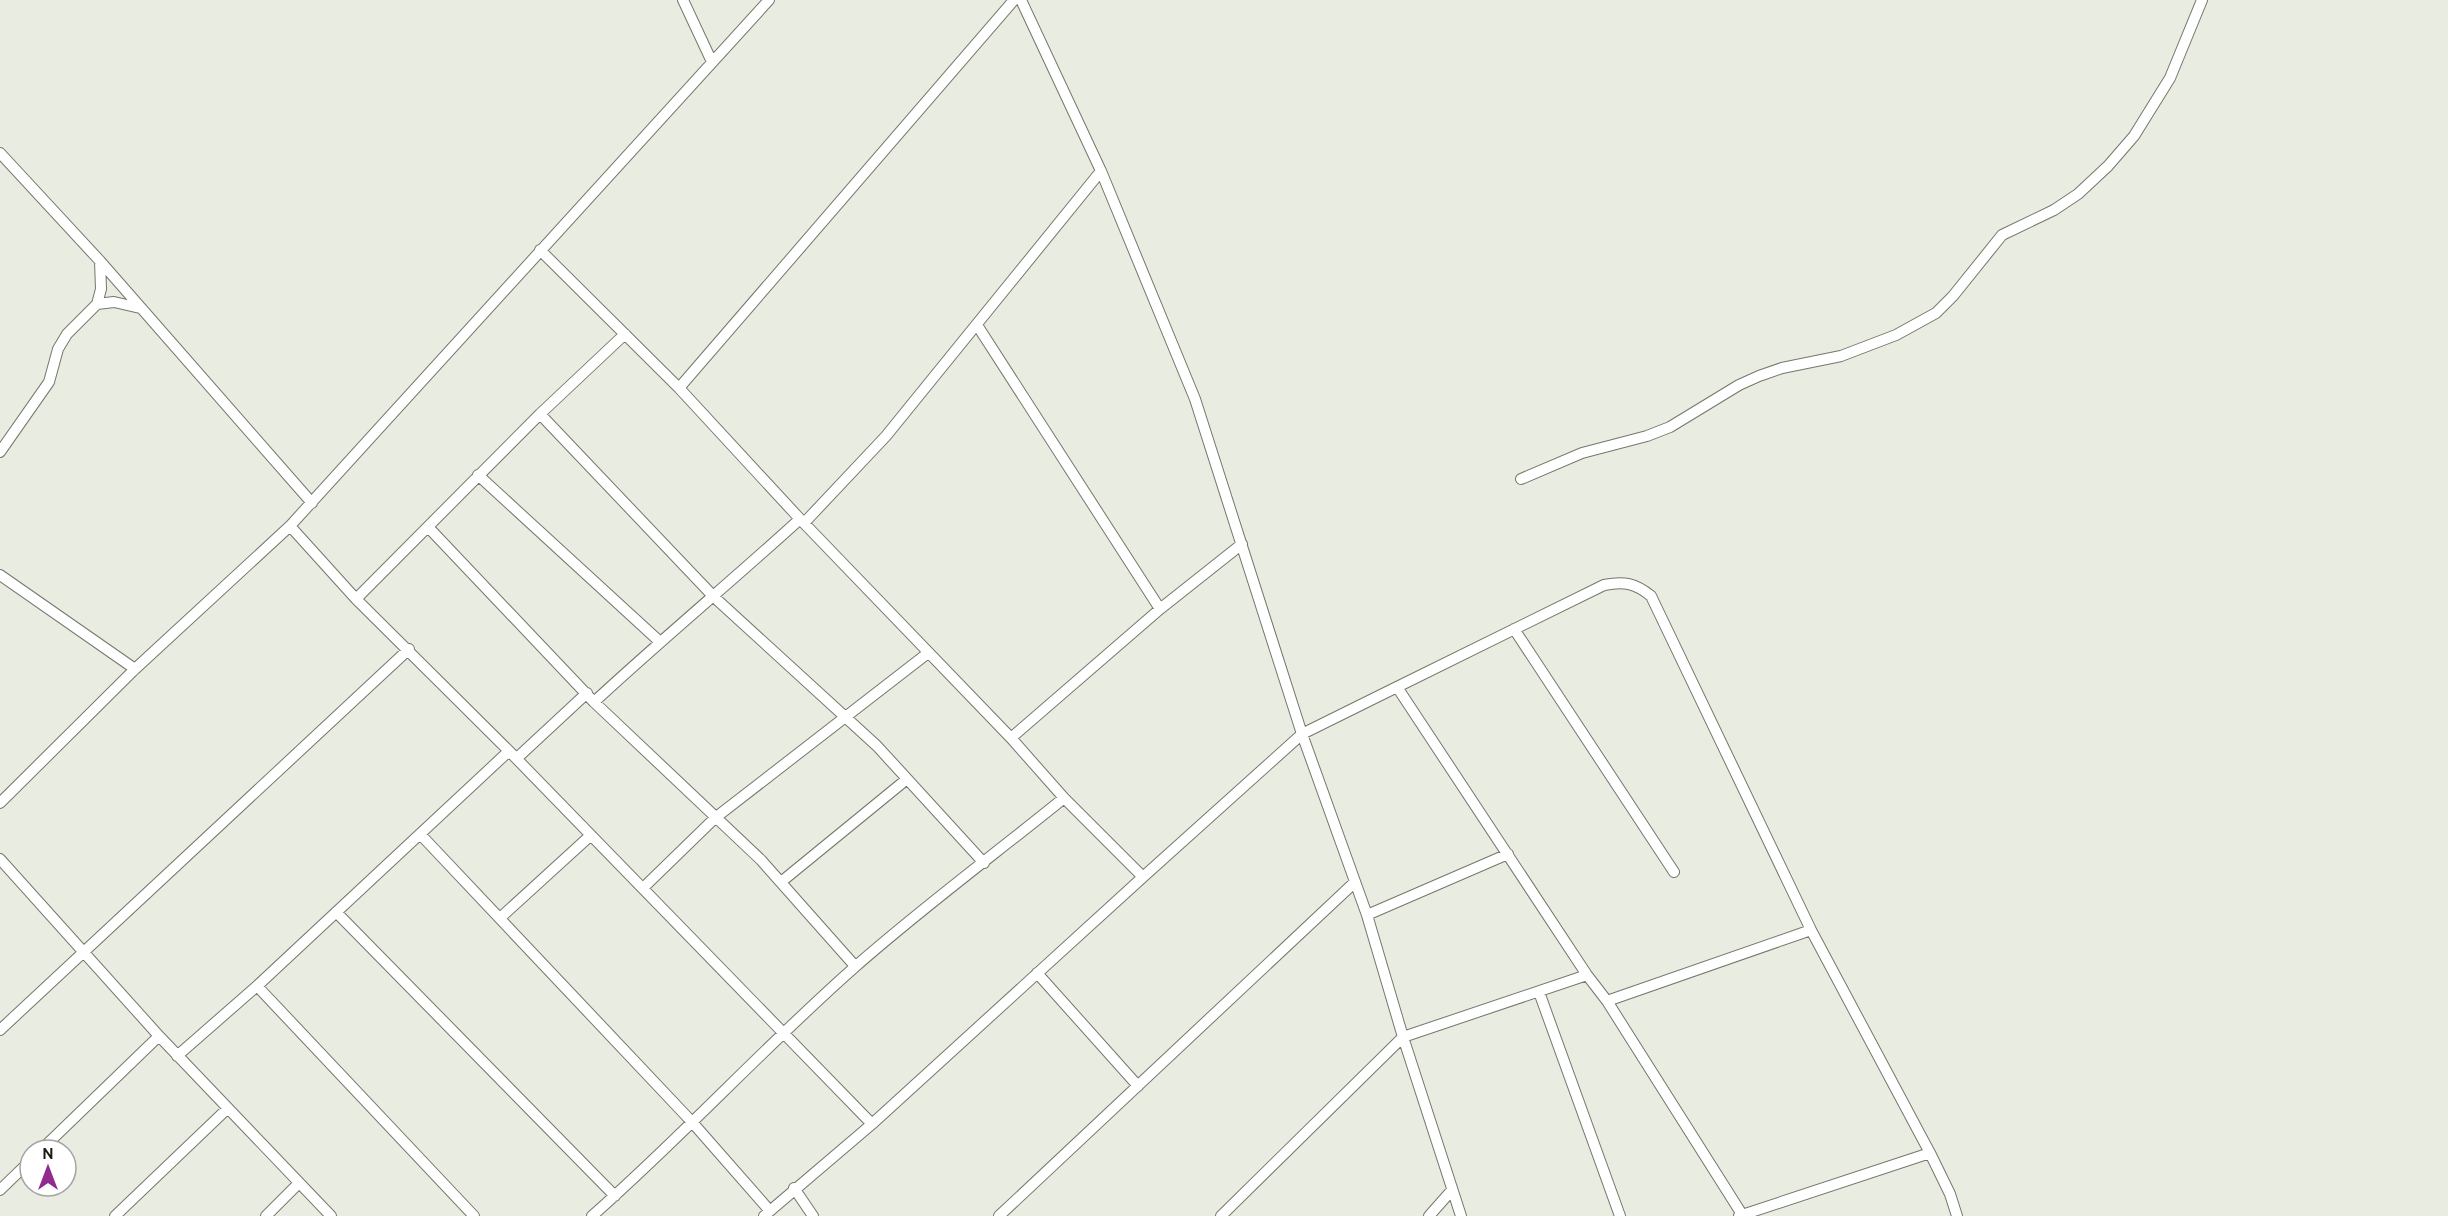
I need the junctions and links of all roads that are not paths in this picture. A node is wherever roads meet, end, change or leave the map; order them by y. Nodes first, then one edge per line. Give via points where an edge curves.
1 (683, 0) edge
2 (769, 0) edge
3 (1014, 0) edge
4 (1022, 0) edge
5 (2202, 0) edge
6 (712, 62) junction
7 (0, 153) edge
8 (1101, 171) junction
9 (540, 250) junction
10 (100, 261) junction
11 (97, 304) junction
12 (142, 309) junction
13 (977, 325) junction
14 (625, 334) junction
15 (679, 388) junction
16 (540, 414) junction
17 (0, 452) edge
18 (478, 475) junction
19 (1521, 479) dead end
20 (312, 502) junction
21 (802, 521) junction
22 (290, 526) junction
23 (428, 527) junction
24 (1242, 544) junction
25 (0, 574) edge
26 (714, 597) junction
27 (356, 599) junction
28 (1160, 609) junction
29 (1514, 629) junction
30 (659, 641) junction
31 (409, 649) junction
32 (928, 653) junction
33 (135, 669) junction
34 (1397, 687) junction
35 (591, 698) junction
36 (845, 718) junction
37 (1302, 734) junction
38 (1011, 738) junction
39 (513, 755) junction
40 (907, 779) junction
41 (1064, 798) junction
42 (0, 803) edge
43 (715, 818) junction
44 (420, 834) junction
45 (591, 835) junction
46 (1508, 854) junction
47 (0, 859) edge
48 (984, 863) junction
49 (1674, 872) dead end
50 (1143, 877) junction
51 (781, 882) junction
52 (1355, 882) junction
53 (643, 888) junction
54 (336, 912) junction
55 (1367, 915) junction
56 (500, 918) junction
57 (1811, 930) junction
58 (83, 951) junction
59 (855, 966) junction
60 (1037, 973) junction
61 (1587, 975) junction
62 (257, 986) junction
63 (1539, 992) junction
64 (1607, 1000) junction
65 (0, 1030) edge
66 (784, 1032) junction
67 (159, 1036) junction
68 (1403, 1037) junction
69 (177, 1056) junction
70 (1138, 1086) junction
71 (227, 1108) junction
72 (692, 1122) junction
73 (872, 1124) junction
74 (54, 1138) edge
75 (1930, 1153) junction
76 (18, 1173) edge
77 (299, 1183) junction
78 (794, 1188) junction
79 (0, 1190) edge
80 (1452, 1190) junction
81 (615, 1196) junction
82 (767, 1213) edge
83 (115, 1216) edge
84 (266, 1216) edge
85 (331, 1216) edge
86 (474, 1216) edge
87 (592, 1216) edge
88 (813, 1216) edge
89 (999, 1216) edge
90 (1221, 1216) edge
91 (1429, 1216) edge
92 (1461, 1216) edge
93 (1620, 1216) edge
94 (1741, 1216) edge
95 (1957, 1216) edge

1 - 6 street
2 - 6 street
3 - 15 street
4 - 8 street
5 - 19 street via 2170,78 2134,136 2078,194 2002,235 1936,312 1896,335 1841,356 1759,376 1670,427 1582,453
6 - 9 street
7 - 10 street
8 - 13 street
8 - 24 street via 1195,399
9 - 14 street
9 - 20 street
10 - 11 street
10 - 12 street
11 - 12 street via 114,302
11 - 17 street via 67,334 58,349 49,382
12 - 20 street
13 - 21 street via 886,436
13 - 28 street
14 - 15 street
14 - 16 street
15 - 21 street
16 - 18 street
16 - 26 street
18 - 23 street
18 - 30 street
20 - 22 street
21 - 26 street
21 - 32 street
22 - 27 street
22 - 33 street
23 - 27 street
23 - 35 street
24 - 28 street
24 - 37 street
25 - 33 street
26 - 30 street
26 - 36 street
27 - 31 street
28 - 38 street
29 - 34 street
29 - 49 street
29 - 57 street via 1604,585 1623,581 1638,585 1651,596
30 - 35 street
31 - 39 street
31 - 58 street
32 - 36 street
32 - 38 street
33 - 42 street
34 - 37 street
34 - 46 street
35 - 39 street
35 - 43 street
36 - 40 street
36 - 43 street
37 - 50 street
37 - 52 street
38 - 41 street
39 - 44 street
39 - 45 street
40 - 48 street
40 - 51 street
41 - 48 street
41 - 50 street
43 - 51 street
43 - 53 street
44 - 54 street
44 - 56 street
45 - 53 street
45 - 56 street
46 - 55 street
46 - 61 street
47 - 58 street
48 - 59 street
50 - 60 street
51 - 59 street
52 - 55 street
52 - 70 street
53 - 66 street
54 - 62 street
54 - 81 street
55 - 68 street
56 - 72 street
57 - 64 street
57 - 75 street
58 - 65 street
58 - 67 street
59 - 66 street
60 - 70 street
60 - 73 street
61 - 63 street
61 - 64 street
62 - 69 street
62 - 86 street
63 - 68 street
63 - 93 street
64 - 94 street
66 - 72 street
66 - 73 street
67 - 69 street
67 - 74 street
68 - 80 street
68 - 90 street
69 - 71 street
70 - 89 street
71 - 77 street
71 - 83 street
72 - 81 street
72 - 82 street
73 - 78 street
75 - 94 street
75 - 95 street
76 - 79 street
77 - 84 street
77 - 85 street
78 - 82 street
78 - 88 street
80 - 91 street
80 - 92 street
81 - 87 street

